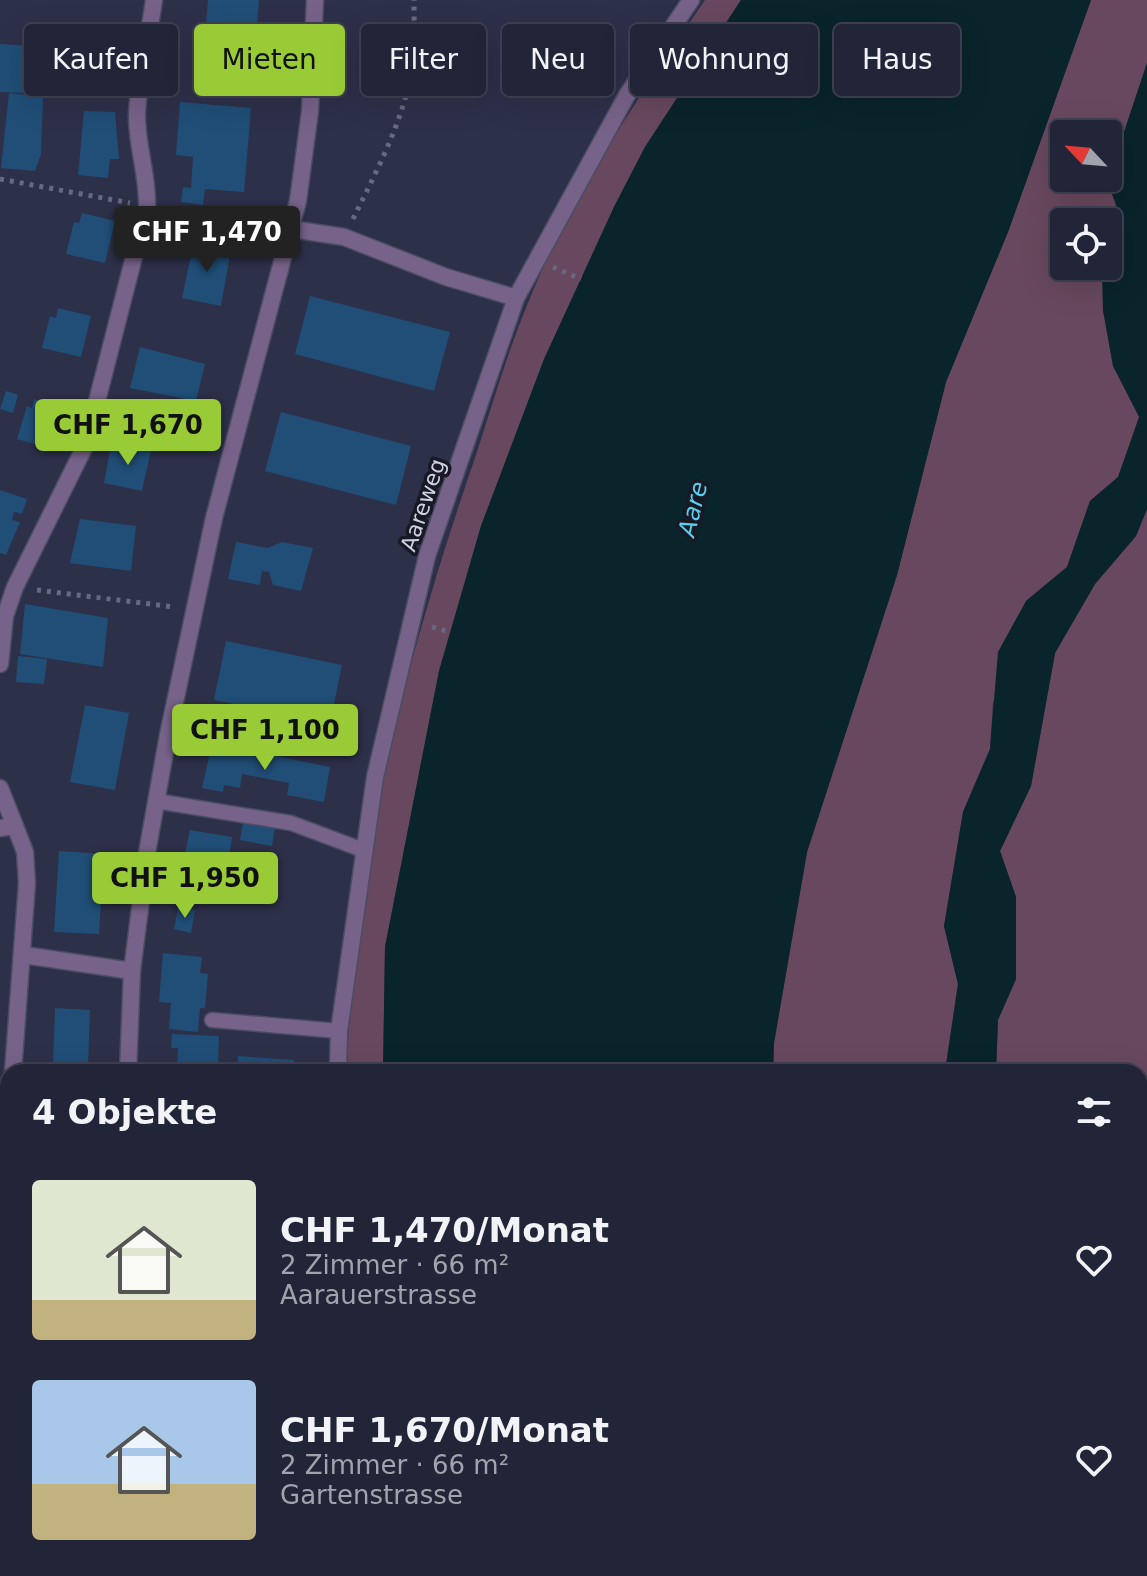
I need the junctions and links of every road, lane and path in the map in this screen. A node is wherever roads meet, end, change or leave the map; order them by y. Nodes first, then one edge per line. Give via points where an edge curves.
1 (154, 0) edge
2 (315, 0) edge
3 (414, 0) edge
4 (691, 0) edge
5 (291, 229) junction
6 (344, 237) junction
7 (539, 261) junction
8 (581, 279) dead end
9 (516, 298) junction
10 (15, 587) junction
11 (194, 609) junction
12 (0, 664) edge
13 (0, 788) edge
14 (156, 801) junction
15 (8, 827) edge
16 (363, 850) junction
17 (24, 955) junction
18 (132, 971) junction
19 (212, 1020) dead end
20 (339, 1031) junction
21 (14, 1064) edge
22 (128, 1064) edge
23 (338, 1064) edge

1 - 10 street via 137,113 148,177 147,206 86,444
2 - 5 street via 308,125
3 - 6 path via 412,67 404,100 375,178
4 - 7 street, Aareweg via 627,95
5 - 6 street
5 - 11 street
6 - 9 street
7 - 8 path
7 - 9 street, Aareweg
9 - 16 street, Aareweg via 427,556
10 - 11 path
10 - 12 street via 5,616
11 - 14 street
13 - 15 street
14 - 16 lane via 291,823
14 - 18 street
15 - 17 street via 25,852
16 - 20 street, Aareweg
17 - 18 street
17 - 21 street
18 - 22 street
19 - 20 lane
20 - 23 street, Aareweg

